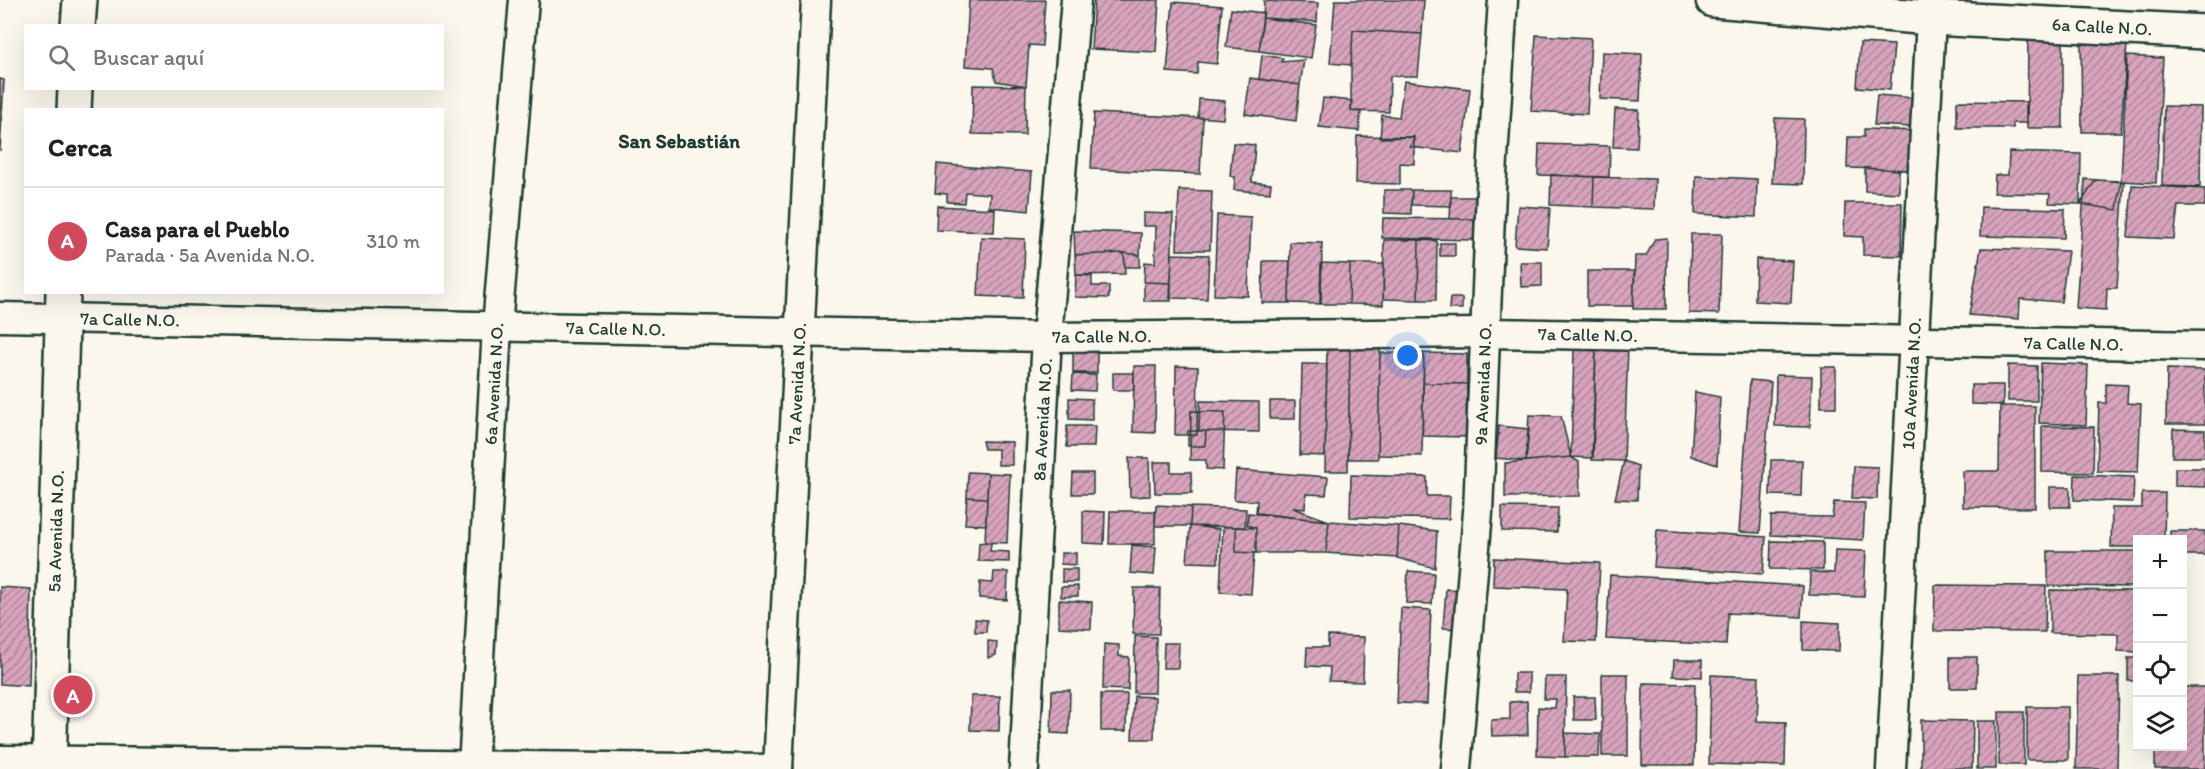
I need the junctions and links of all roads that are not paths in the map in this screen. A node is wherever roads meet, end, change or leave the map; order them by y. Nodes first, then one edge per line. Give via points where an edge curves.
1 (524, 0) edge
2 (816, 0) edge
3 (1076, 0) edge
4 (1503, 0) edge
5 (1713, 0) edge
6 (1932, 9) edge
7 (2205, 32) edge
8 (75, 90) edge
9 (74, 108) edge
10 (63, 306) edge
11 (0, 317) edge
12 (497, 327) junction
13 (801, 333) junction
14 (1485, 333) junction
15 (1047, 337) junction
16 (1915, 340) junction
17 (2205, 346) edge
18 (0, 760) edge
19 (49, 764) edge
20 (473, 767) edge
21 (778, 769) edge
22 (1024, 769) edge
23 (1456, 769) edge
24 (1891, 769) edge

1 - 12 street, 6a Avenida N.O.
2 - 13 street, 7a Avenida N.O.
3 - 15 street, 8a Avenida N.O.
4 - 14 street, 9a Avenida N.O.
5 - 6 street, 6a Calle N.O.
6 - 7 street, 6a Calle N.O.
6 - 16 street, 10a Avenida N.O.
8 - 9 street
10 - 11 street, 7a Calle N.O.
10 - 12 street, 7a Calle N.O.
10 - 19 street, 5a Avenida N.O.
12 - 13 street, 7a Calle N.O.
12 - 20 street, 6a Avenida N.O.
13 - 15 street, 7a Calle N.O.
13 - 21 street, 7a Avenida N.O.
14 - 15 street, 7a Calle N.O.
14 - 16 street, 7a Calle N.O.
14 - 23 street, 9a Avenida N.O. via 1478,512
15 - 22 street, 8a Avenida N.O.
16 - 17 street, 7a Calle N.O.
16 - 24 street, 10a Avenida N.O.
18 - 19 street
19 - 20 street
20 - 21 street

